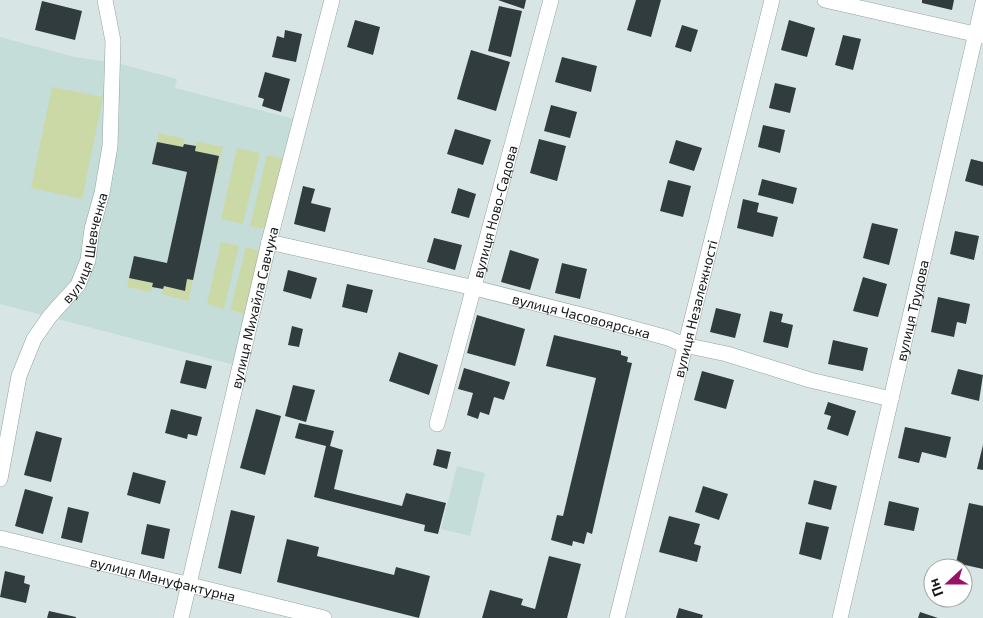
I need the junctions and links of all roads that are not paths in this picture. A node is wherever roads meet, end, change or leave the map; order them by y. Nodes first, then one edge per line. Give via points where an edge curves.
1 (105, 0) edge
2 (332, 0) edge
3 (550, 0) edge
4 (772, 0) edge
5 (825, 0) edge
6 (983, 3) edge
7 (979, 35) edge
8 (269, 242) junction
9 (474, 288) junction
10 (684, 345) junction
11 (891, 399) junction
12 (437, 424) dead end
13 (0, 479) edge
14 (0, 538) edge
15 (189, 584) junction
16 (181, 618) edge
17 (324, 618) edge
18 (617, 618) edge
19 (840, 618) edge

1 - 13 street, вулиця Шевченка via 113,41 110,146 88,260 78,284 50,316 34,339 25,360 19,376
2 - 8 street, вулиця Михайла Савчука
3 - 9 street, вулиця Ново-Садова
4 - 10 street, вулиця Незалежності
5 - 7 street
6 - 7 street, вулиця Трудова
7 - 11 street, вулиця Трудова
8 - 9 street, вулиця Часовоярська
8 - 15 street, вулиця Михайла Савчука
9 - 10 street, вулиця Часовоярська via 659,335
9 - 12 street, вулиця Ново-Садова
10 - 11 street, вулиця Часовоярська
10 - 18 street, вулиця Незалежності
11 - 19 street, вулиця Трудова
14 - 15 street, вулиця Мануфактурна
15 - 16 street, вулиця Михайла Савчука
15 - 17 street, вулиця Мануфактурна

